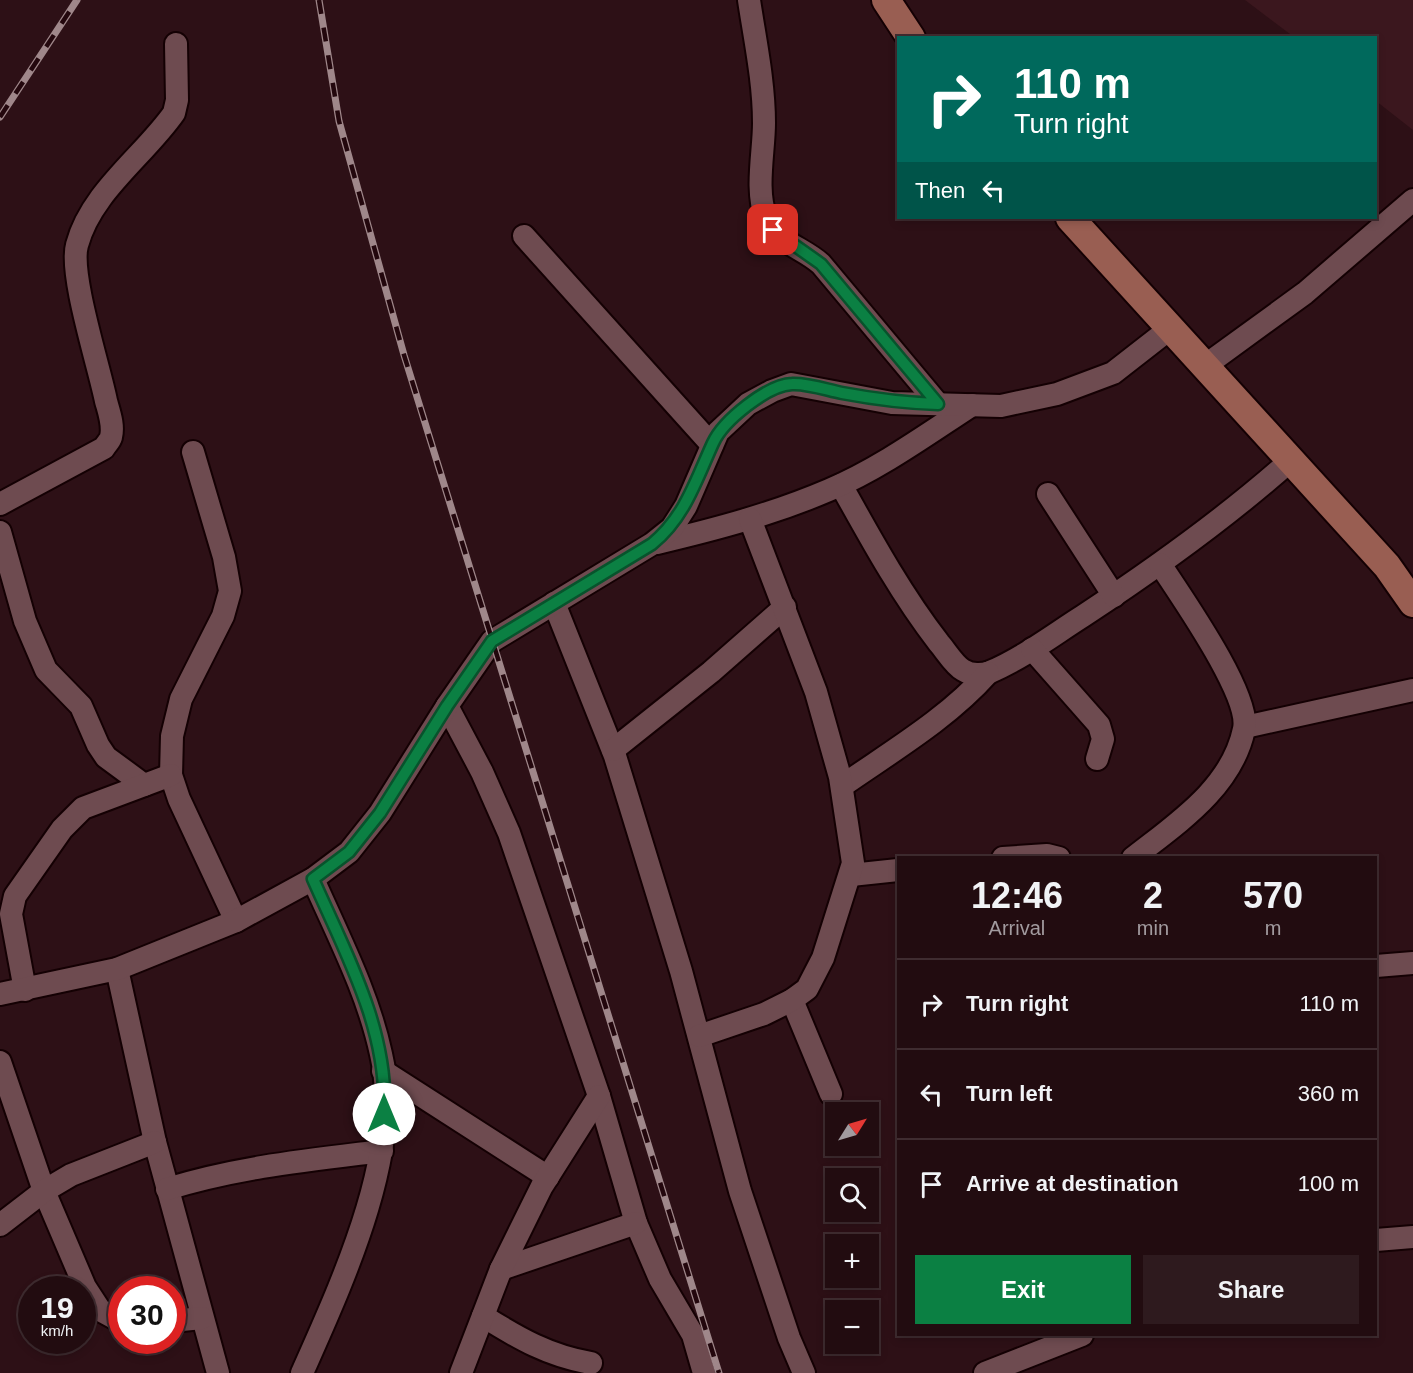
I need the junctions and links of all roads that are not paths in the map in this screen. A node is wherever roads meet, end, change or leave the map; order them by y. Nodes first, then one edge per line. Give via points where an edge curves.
1 (749, 0) edge
2 (886, 0) edge
3 (910, 36) edge
4 (176, 44) dead end
5 (1413, 200) edge
6 (1071, 219) edge
7 (524, 236) dead end
8 (1172, 327) junction
9 (1206, 365) junction
10 (938, 404) junction
11 (972, 405) junction
12 (712, 445) junction
13 (193, 452) dead end
14 (1291, 460) junction
15 (841, 485) junction
16 (1048, 495) dead end
17 (0, 504) edge
18 (750, 519) junction
19 (0, 532) edge
20 (652, 544) junction
21 (1160, 564) junction
22 (1114, 596) junction
23 (554, 603) junction
24 (1413, 603) edge
25 (785, 607) junction
26 (1032, 649) junction
27 (988, 673) junction
28 (1413, 690) edge
29 (447, 706) junction
30 (1245, 727) junction
31 (613, 750) junction
32 (1097, 759) dead end
33 (171, 775) junction
34 (144, 785) junction
35 (842, 786) junction
36 (1032, 856) edge
37 (1051, 856) edge
38 (1135, 856) edge
39 (897, 870) edge
40 (851, 875) junction
41 (313, 879) junction
42 (236, 921) junction
43 (1413, 963) edge
44 (1377, 966) edge
45 (117, 969) junction
46 (25, 990) junction
47 (0, 994) edge
48 (792, 1000) junction
49 (699, 1036) junction
50 (0, 1062) edge
51 (383, 1071) junction
52 (831, 1094) dead end
53 (599, 1096) junction
54 (7, 1103) edge
55 (155, 1142) junction
56 (382, 1150) junction
57 (548, 1177) junction
58 (167, 1189) junction
59 (44, 1191) junction
60 (636, 1223) junction
61 (0, 1225) edge
62 (1413, 1237) edge
63 (1377, 1240) edge
64 (501, 1269) junction
65 (108, 1314) edge
66 (483, 1316) junction
67 (202, 1318) junction
68 (186, 1320) edge
69 (1079, 1336) edge
70 (591, 1363) dead end
71 (218, 1373) edge
72 (302, 1373) edge
73 (461, 1373) edge
74 (704, 1373) edge
75 (804, 1373) edge
76 (985, 1373) edge

1 - 10 street via 763,94 762,196 766,218 781,237 821,264
2 - 3 main road
4 - 17 street via 174,113 109,188 89,217 77,245 75,267 112,427 111,438 104,448
5 - 9 street via 1305,293
6 - 8 main road
7 - 12 street
8 - 9 main road
8 - 11 street via 1113,373 1057,394 1001,406
9 - 14 main road
10 - 11 street
10 - 12 street via 892,403 791,384 748,404 718,432
11 - 15 street
12 - 20 street via 686,506 672,528
13 - 33 street via 224,556 230,591 223,616 181,699 172,736
14 - 21 street via 1247,499
14 - 24 main road via 1387,566
15 - 18 street
15 - 27 street via 923,622 962,670
16 - 22 street
18 - 20 street
18 - 25 street
19 - 34 street via 25,621 46,670 81,706 106,757
20 - 23 street
21 - 22 street
21 - 30 street via 1214,648 1238,700
22 - 26 street
23 - 29 street via 492,641
23 - 31 street
25 - 31 street
25 - 35 street via 816,692
26 - 27 street
26 - 32 street via 1099,725 1103,739
27 - 35 street via 942,716
28 - 30 street
29 - 41 street via 380,813 349,852
29 - 53 street via 509,833
30 - 38 street via 1222,778 1204,799
31 - 49 street
33 - 34 street
33 - 42 street
34 - 46 street via 83,808 62,829 15,896 11,914
35 - 40 street via 853,863
36 - 37 street
39 - 40 street
40 - 48 street via 815,976 807,989
41 - 42 street
41 - 51 street via 372,1021
42 - 45 street
43 - 44 street
45 - 46 street
45 - 55 street
46 - 47 street
48 - 49 street
48 - 52 street
49 - 75 street via 740,1191
50 - 54 street
51 - 56 street
51 - 57 street
53 - 57 street
53 - 60 street
54 - 59 street
55 - 58 street
55 - 59 street via 96,1163
56 - 58 street via 273,1163 211,1175
56 - 72 street via 366,1209
57 - 64 street
58 - 67 street
59 - 61 street
59 - 65 street via 85,1287 100,1310
60 - 64 street
60 - 74 street via 660,1279 693,1335
62 - 63 street
64 - 66 street
66 - 70 street via 531,1346
66 - 73 street
67 - 68 street
67 - 71 street
69 - 76 street

